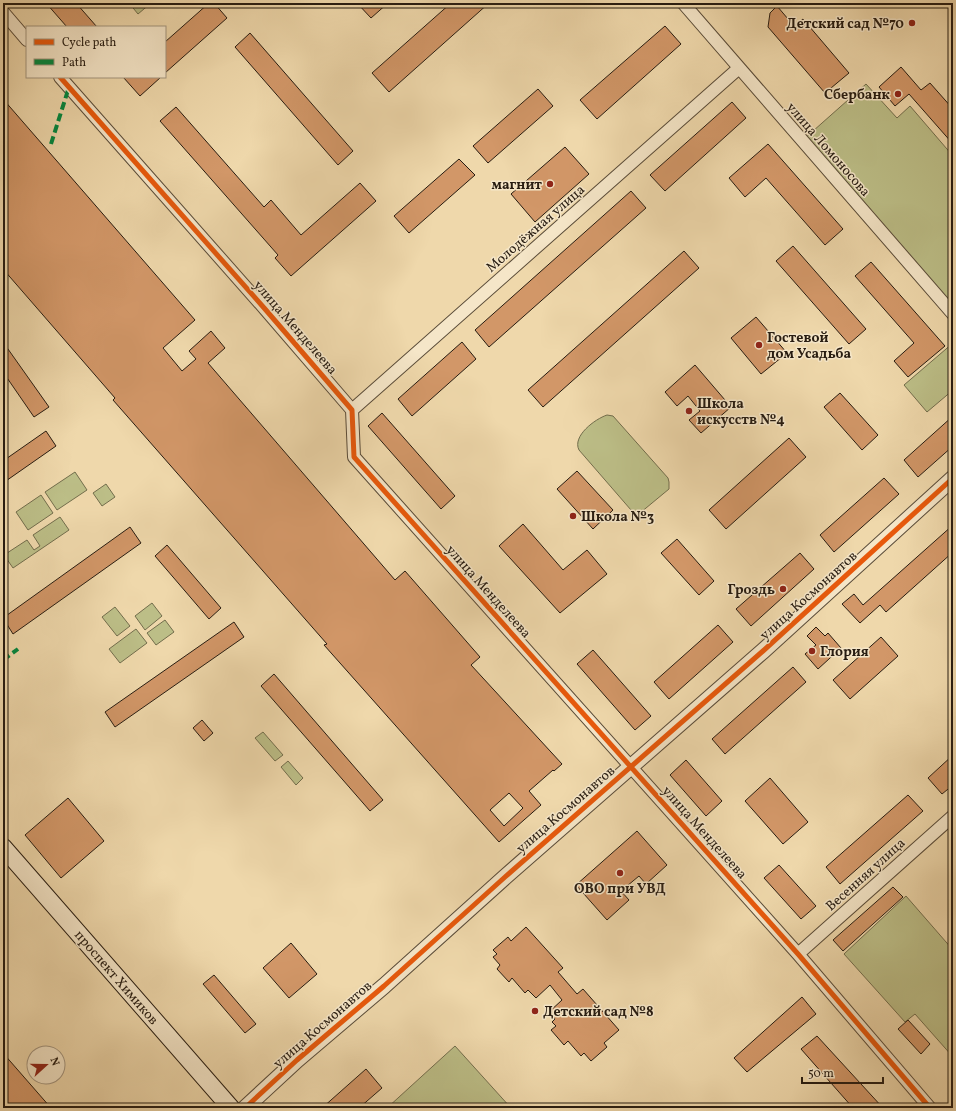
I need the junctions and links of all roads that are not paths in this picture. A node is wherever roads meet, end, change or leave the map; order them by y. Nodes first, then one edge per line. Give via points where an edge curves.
1 (683, 3) edge
2 (3, 12) edge
3 (26, 39) edge
4 (739, 68) junction
5 (61, 78) edge
6 (953, 314) edge
7 (352, 410) junction
8 (953, 478) edge
9 (631, 768) junction
10 (953, 816) edge
11 (3, 847) edge
12 (798, 954) junction
13 (231, 1108) edge
14 (245, 1108) edge
15 (930, 1108) edge

1 - 4 street, улица Ломоносова
2 - 3 street
4 - 6 street, улица Ломоносова
4 - 7 street, Молодёжная улица
5 - 7 street, улица Менделеева
7 - 9 street, улица Менделеева via 354,457
8 - 9 street, улица Космонавтов
9 - 12 street, улица Менделеева
9 - 14 street, улица Космонавтов
10 - 12 street, Весенняя улица
11 - 13 main road, проспект Химиков
12 - 15 street, улица Менделеева

